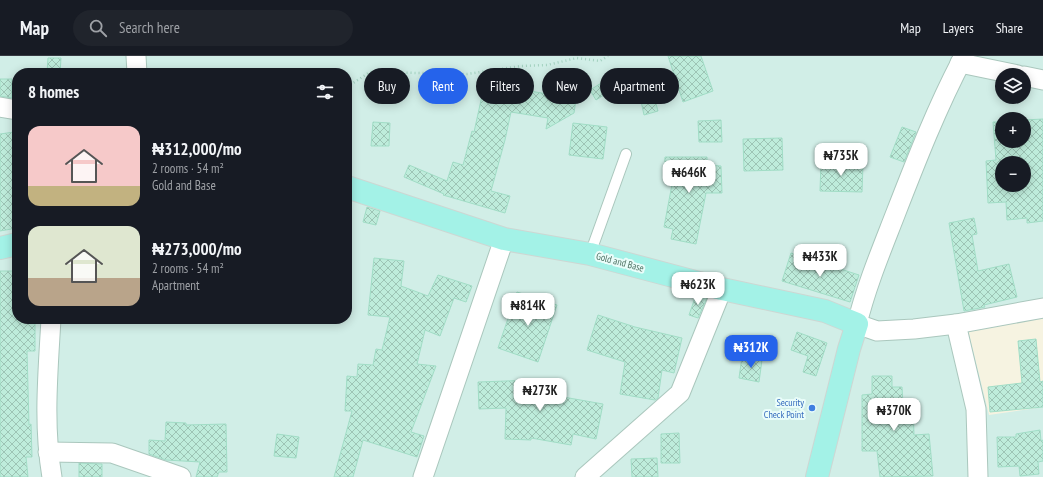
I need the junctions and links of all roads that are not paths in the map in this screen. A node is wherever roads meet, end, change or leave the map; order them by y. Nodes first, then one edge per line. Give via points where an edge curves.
1 (136, 56) edge
2 (962, 60) edge
3 (137, 68) edge
4 (995, 69) edge
5 (1031, 77) edge
6 (1043, 80) edge
7 (0, 107) edge
8 (12, 109) edge
9 (626, 154) dead end
10 (352, 189) edge
11 (504, 239) junction
12 (12, 245) edge
13 (0, 248) edge
14 (590, 254) junction
15 (722, 289) junction
16 (1043, 308) edge
17 (51, 324) edge
18 (857, 324) junction
19 (956, 324) junction
20 (48, 452) junction
21 (52, 477) edge
22 (181, 477) edge
23 (423, 477) edge
24 (585, 477) edge
25 (816, 477) edge
26 (978, 477) edge

1 - 3 street
2 - 4 street
2 - 18 street via 944,94 906,185 864,295
5 - 6 street
7 - 8 street
9 - 14 lane
10 - 11 main road, Gold and Base
11 - 14 main road, Gold and Base
11 - 23 street
12 - 13 main road
14 - 15 main road, Gold and Base
15 - 18 main road, Gold and Base via 825,311
15 - 24 street via 680,393
16 - 19 street
17 - 20 street via 46,410
18 - 19 street via 877,331
18 - 25 main road
19 - 26 street via 976,409
20 - 21 street
20 - 22 street via 112,453

